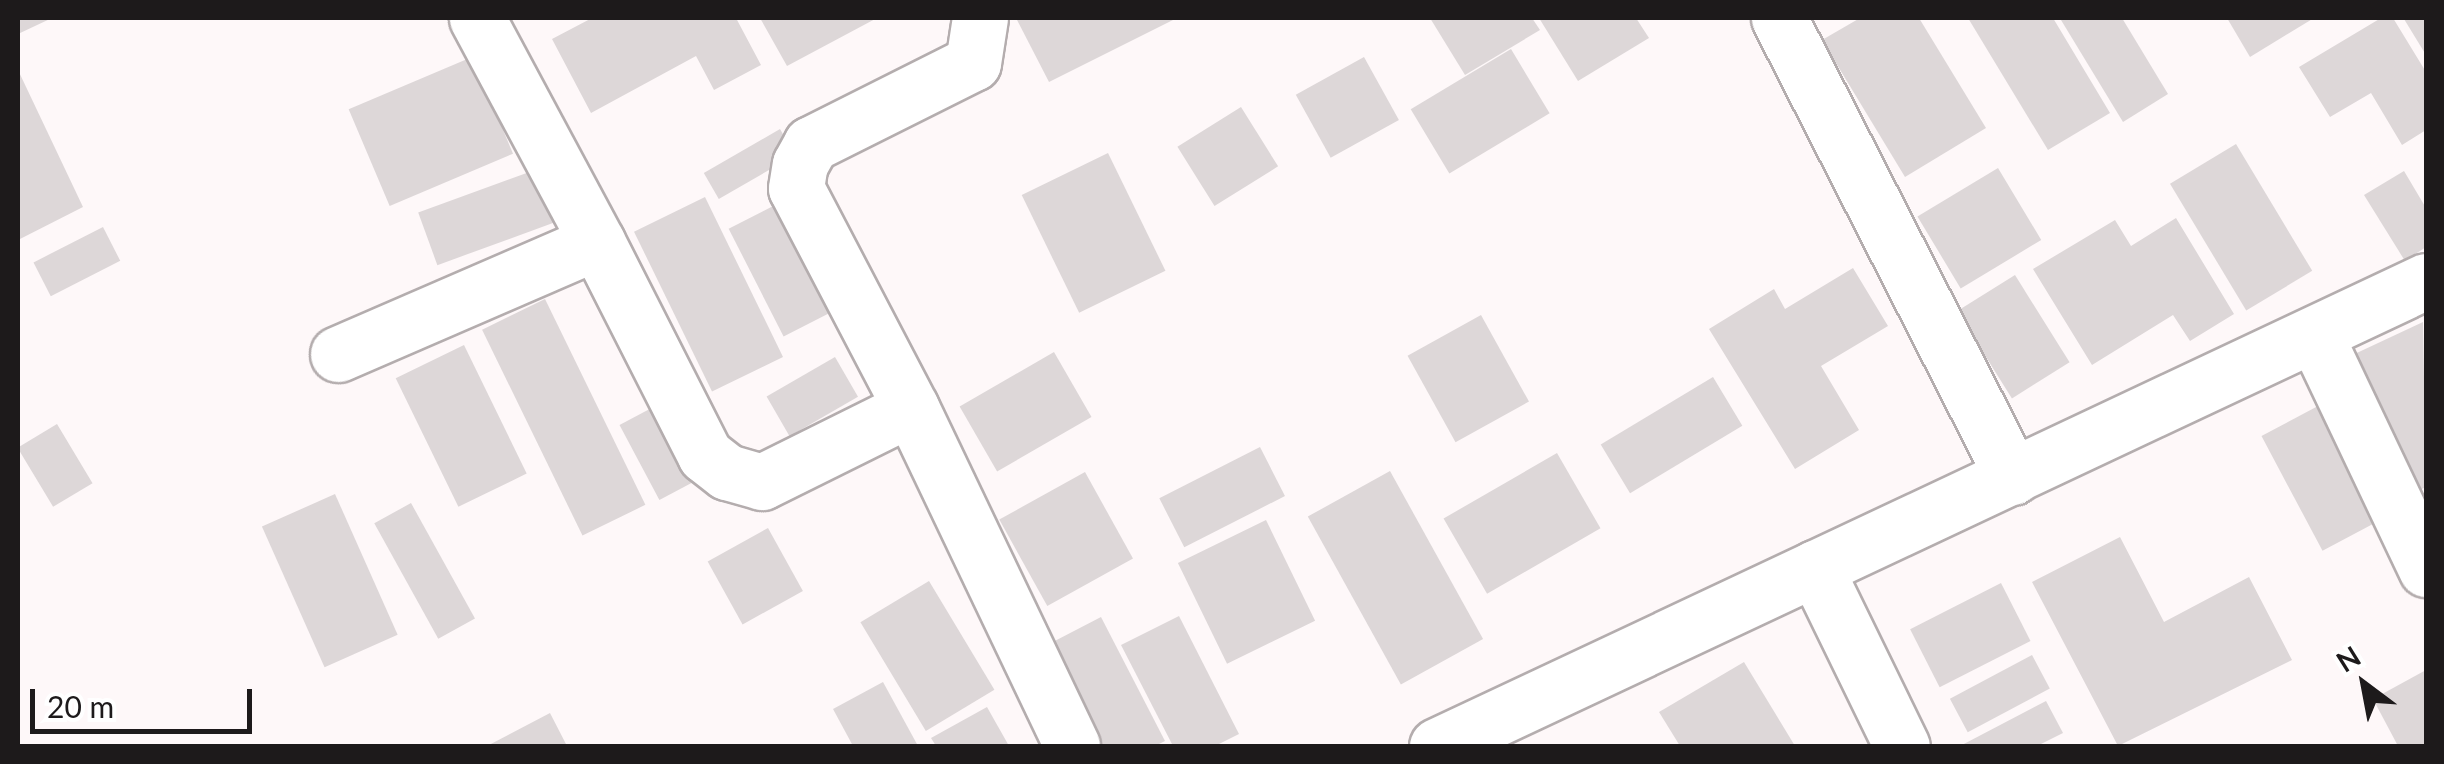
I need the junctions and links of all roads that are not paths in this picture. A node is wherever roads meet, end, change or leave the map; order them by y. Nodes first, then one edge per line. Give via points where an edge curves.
1 (476, 18) edge
2 (980, 18) edge
3 (1779, 18) edge
4 (596, 242) junction
5 (2426, 281) edge
6 (2316, 337) junction
7 (338, 354) dead end
8 (911, 408) junction
9 (2013, 477) junction
10 (1815, 568) junction
11 (2426, 569) edge
12 (1072, 746) edge
13 (1437, 746) edge
14 (1902, 746) edge

1 - 4 street
2 - 8 street via 974,63 812,144 800,164 796,188
3 - 9 street
4 - 7 street
4 - 8 street via 705,455 727,472 762,482
5 - 6 street
6 - 9 street
6 - 11 street
8 - 12 street
9 - 10 street
10 - 13 street
10 - 14 street

